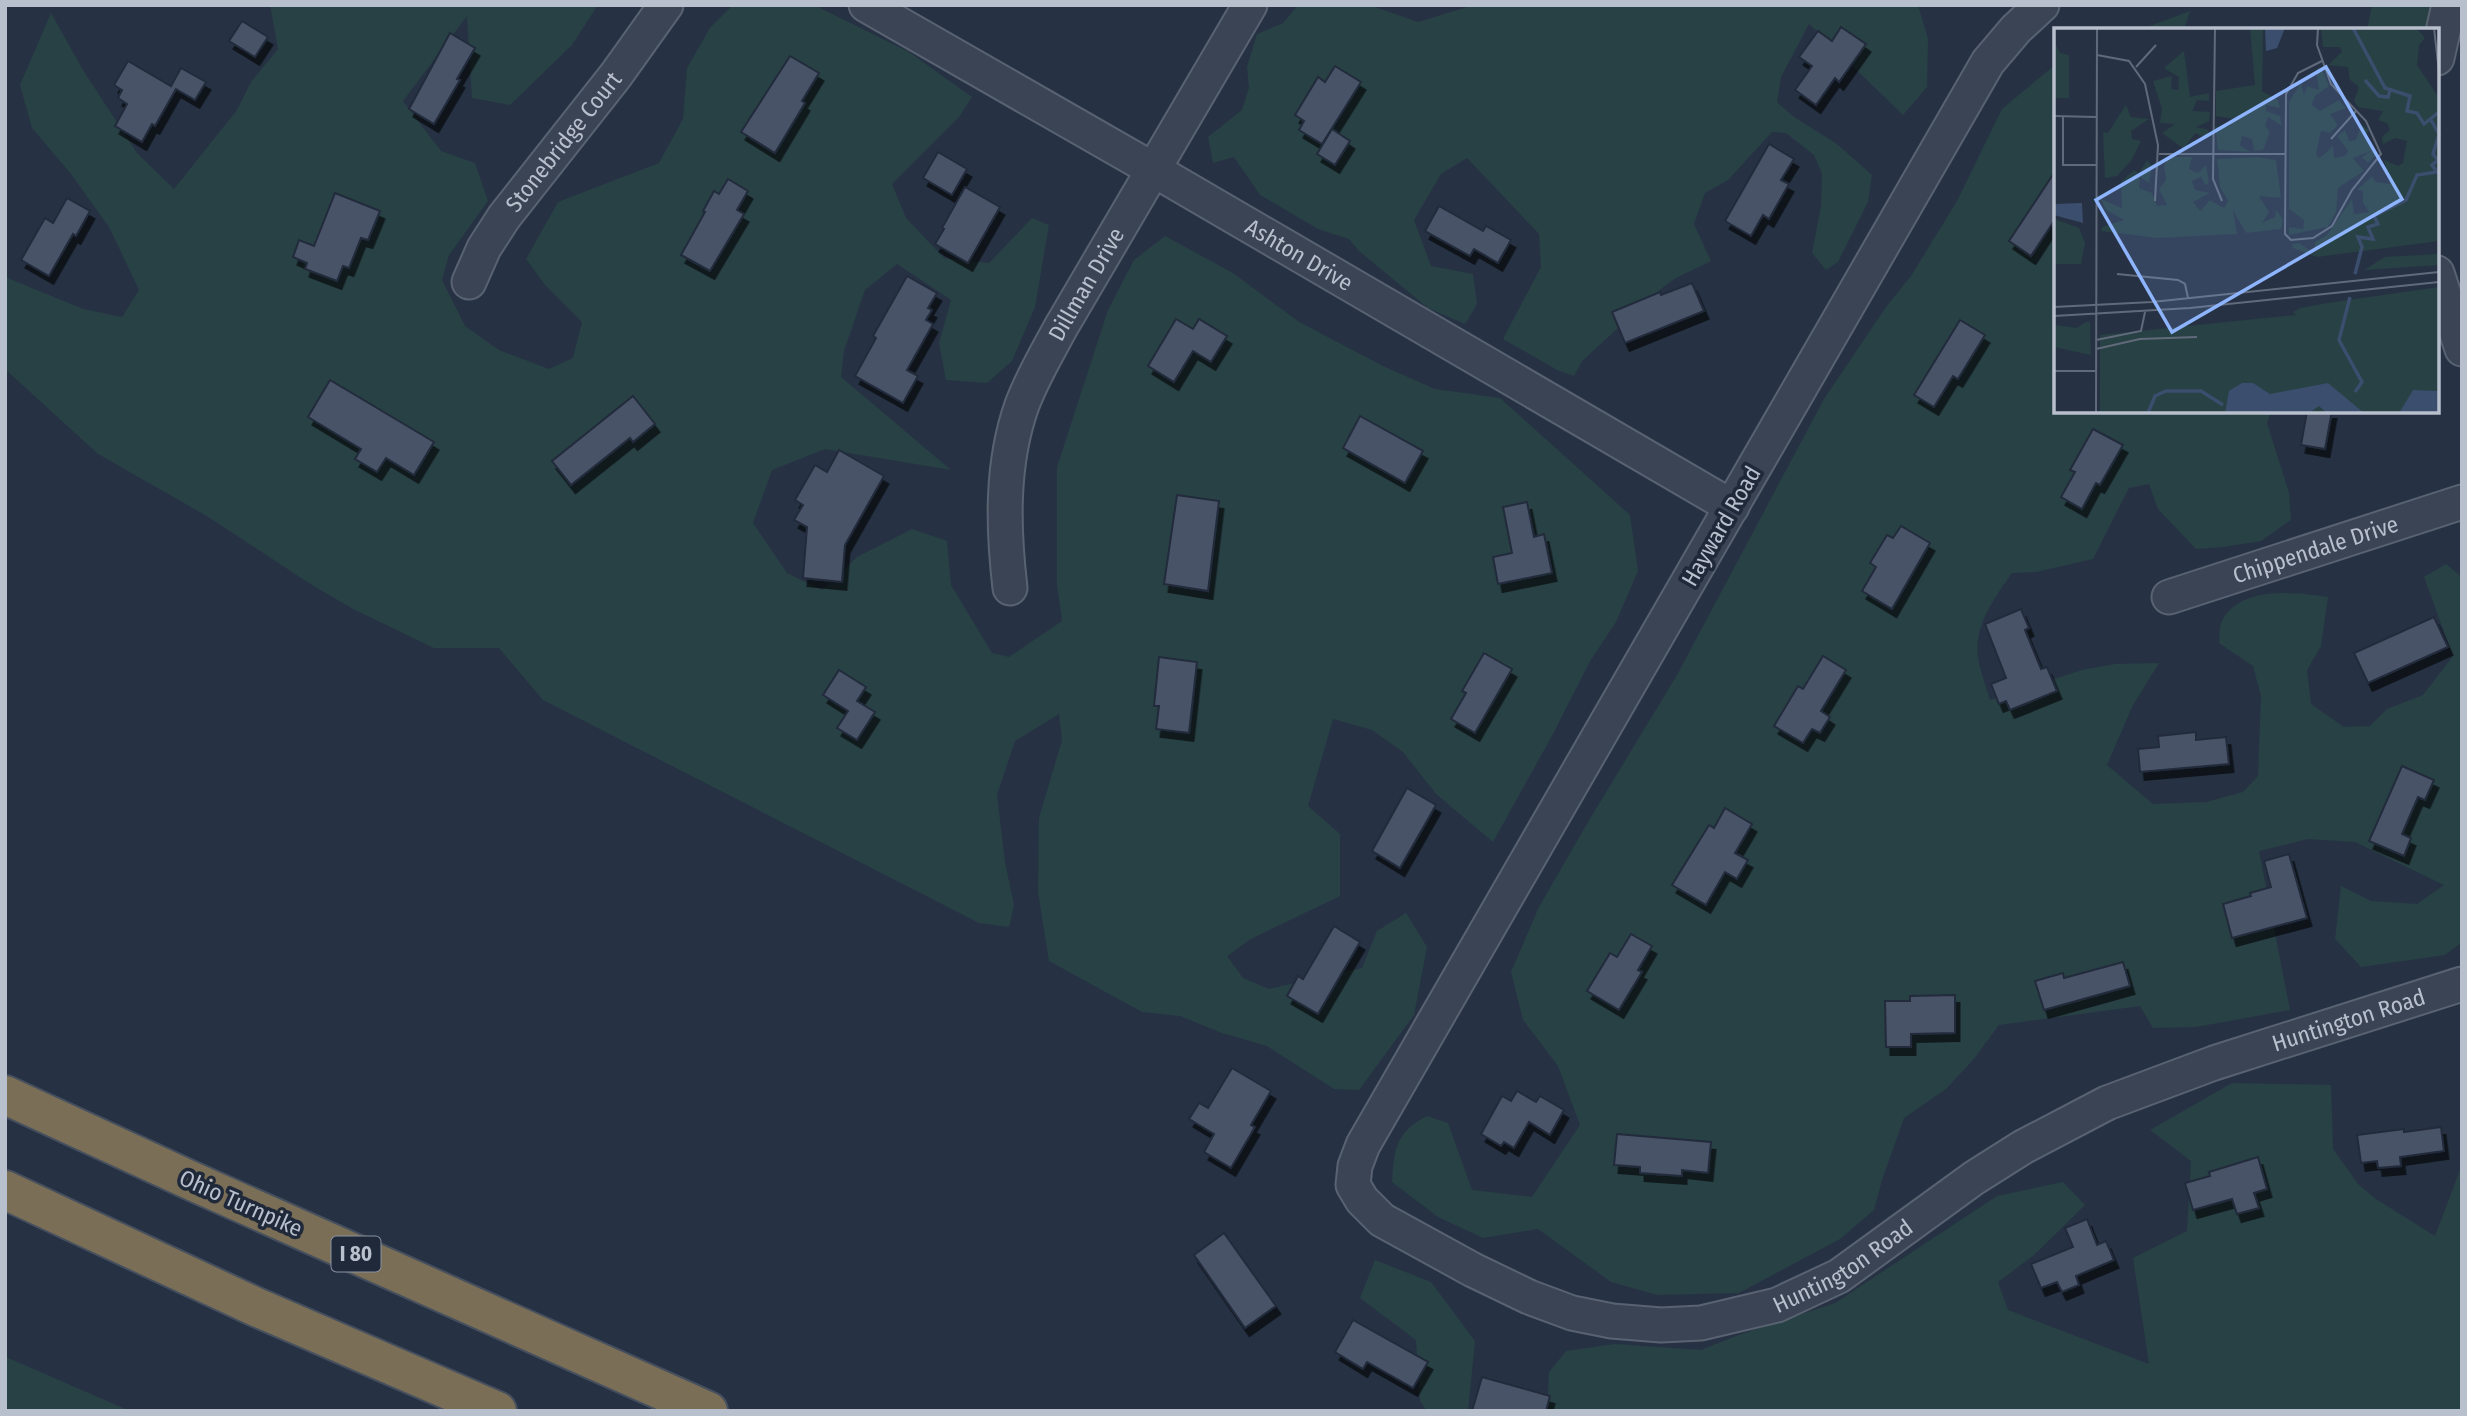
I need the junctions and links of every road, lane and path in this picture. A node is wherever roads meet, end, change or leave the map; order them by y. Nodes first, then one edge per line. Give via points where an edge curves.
1 (666, 5) edge
2 (866, 5) edge
3 (1250, 5) edge
4 (2042, 5) edge
5 (2449, 5) edge
6 (2439, 49) edge
7 (1154, 170) junction
8 (2439, 279) edge
9 (470, 282) dead end
10 (2462, 349) edge
11 (2462, 502) edge
12 (1732, 507) junction
13 (1010, 589) dead end
14 (2169, 597) dead end
15 (2462, 984) edge
16 (1414, 1058) joint
17 (5, 1095) edge
18 (5, 1191) edge
19 (498, 1411) edge
20 (708, 1411) edge

1 - 9 street, Stonebridge Court via 504,217
2 - 7 street, Ashton Drive
3 - 7 street, Dillman Drive
4 - 12 street, Hayward Road via 1988,62
5 - 6 street
7 - 12 street, Ashton Drive
7 - 13 street, Dillman Drive via 1038,368 1022,405 1006,471
8 - 10 street
11 - 14 street, Chippendale Drive
12 - 16 street, Hayward Road
15 - 16 street, Huntington Road via 2214,1063 2107,1103 1973,1178 1839,1276 1777,1305 1700,1322 1661,1325 1572,1313 1505,1286 1382,1220 1362,1200 1353,1185 1355,1166
17 - 20 highway, Ohio Turnpike / I 80
18 - 19 highway via 256,1307

